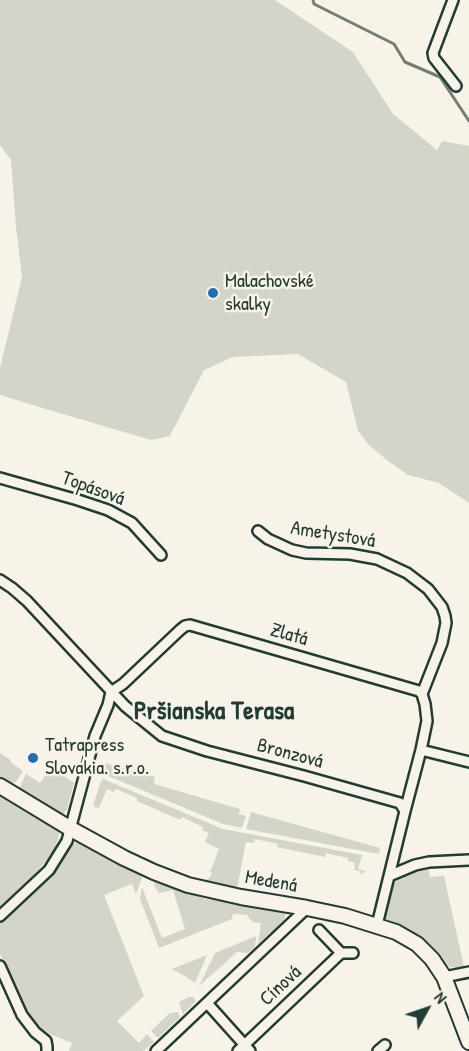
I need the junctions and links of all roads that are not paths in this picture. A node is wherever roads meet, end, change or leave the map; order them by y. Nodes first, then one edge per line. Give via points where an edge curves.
1 (453, 0) edge
2 (456, 86) dead end
3 (0, 478) edge
4 (258, 531) dead end
5 (161, 555) dead end
6 (0, 580) edge
7 (111, 692) junction
8 (422, 694) junction
9 (421, 750) junction
10 (469, 762) edge
11 (0, 786) edge
12 (405, 811) junction
13 (71, 829) junction
14 (469, 860) edge
15 (389, 876) junction
16 (307, 908) junction
17 (0, 916) edge
18 (377, 925) junction
19 (319, 930) dead end
20 (341, 953) junction
21 (352, 953) dead end
22 (0, 966) edge
23 (469, 972) edge
24 (444, 977) junction
25 (207, 1003) junction
26 (469, 1042) edge
27 (47, 1048) edge
28 (245, 1049) edge
29 (156, 1051) edge

1 - 2 street via 433,53
3 - 5 street, Topásová via 108,510 132,523
4 - 8 street, Ametystová via 280,545 306,553 377,559 407,573 428,589 442,607 446,623
6 - 7 street, Bronzová via 27,601
7 - 8 street, Zlatá via 184,626 189,626
7 - 12 street, Bronzová via 162,736 397,801
7 - 13 street via 95,736
8 - 9 street via 427,721
9 - 10 street
9 - 12 street
11 - 13 street, Medená
12 - 15 street
13 - 16 street, Medená via 139,865 188,885
13 - 17 street via 49,870
14 - 15 street via 429,862
15 - 18 street
16 - 18 street
16 - 25 street, Medená
18 - 24 street via 417,944
19 - 20 street
20 - 21 street
20 - 28 street, Cínová
22 - 27 street via 22,1016 46,1041
23 - 24 street
24 - 26 street
25 - 28 street, Cínová
25 - 29 street, Medená

